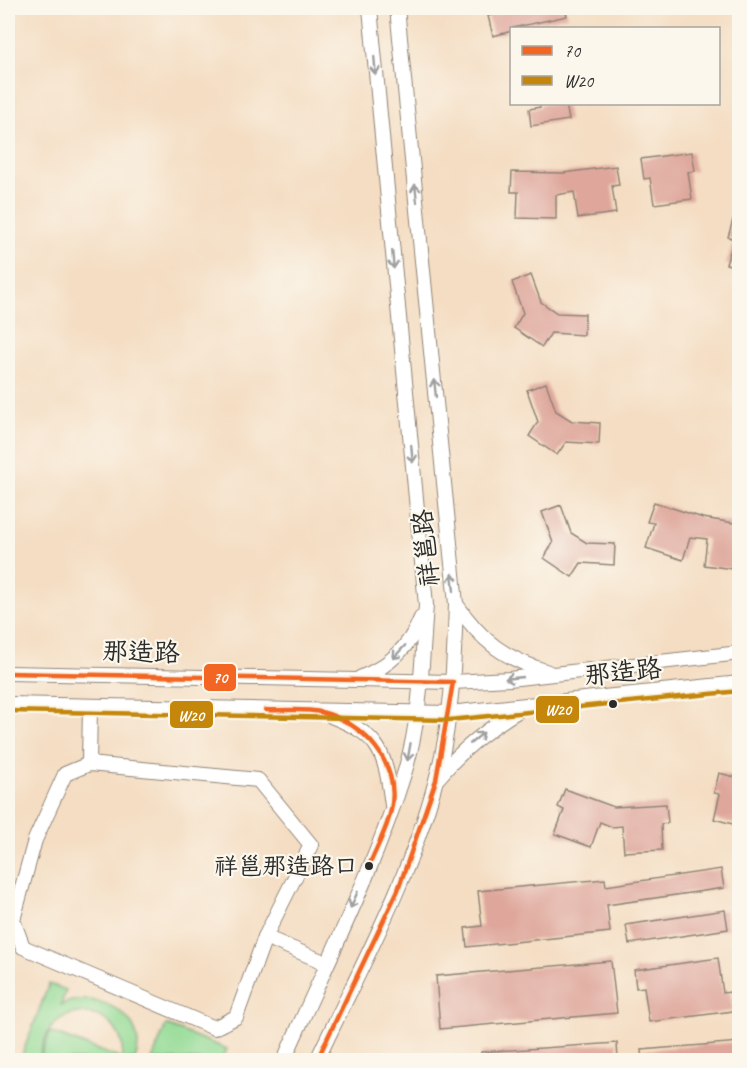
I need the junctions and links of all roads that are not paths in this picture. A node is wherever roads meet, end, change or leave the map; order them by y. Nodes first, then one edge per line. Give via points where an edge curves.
1 (370, 8) edge
2 (398, 8) edge
3 (456, 604) junction
4 (426, 605) junction
5 (740, 653) edge
6 (8, 673) edge
7 (553, 674) junction
8 (353, 681) junction
9 (420, 682) junction
10 (453, 682) junction
11 (740, 683) edge
12 (8, 704) edge
13 (90, 706) junction
14 (525, 706) junction
15 (321, 712) junction
16 (449, 713) junction
17 (416, 714) junction
18 (89, 764) junction
19 (436, 780) junction
20 (392, 807) junction
21 (266, 937) junction
22 (327, 963) junction
23 (284, 1060) edge
24 (317, 1060) edge

1 -> 4 street, 祥邕路
3 -> 2 street, 祥邕路
3 - 7 street via 471,626 494,648 522,664
3 - 10 street, 祥邕路
4 -> 8 street via 415,632 400,653 380,669
4 - 9 street, 祥邕路
5 - 7 street, 那造路
6 - 8 street, 那造路
7 -> 10 street, 那造路
8 - 9 street, 那造路
9 - 10 street, 那造路
9 - 17 street, 祥邕路
10 - 16 street, 祥邕路
11 - 14 street, 那造路
12 - 13 street, 那造路
13 - 15 street, 那造路
13 - 18 street
14 - 16 street, 那造路
19 -> 14 street via 458,754 490,727
15 - 17 street, 那造路
15 - 20 street via 358,726 378,745 388,774
16 - 17 street, 那造路
16 - 19 street, 祥邕路
17 -> 20 street, 祥邕路 via 406,770
18 - 21 street via 258,780 311,845
18 - 21 street via 65,774 35,840 13,921 23,947 214,1028 237,1017
19 - 24 street, 祥邕路 via 398,890
20 -> 22 street, 祥邕路
21 - 22 street
22 - 23 street, 祥邕路

